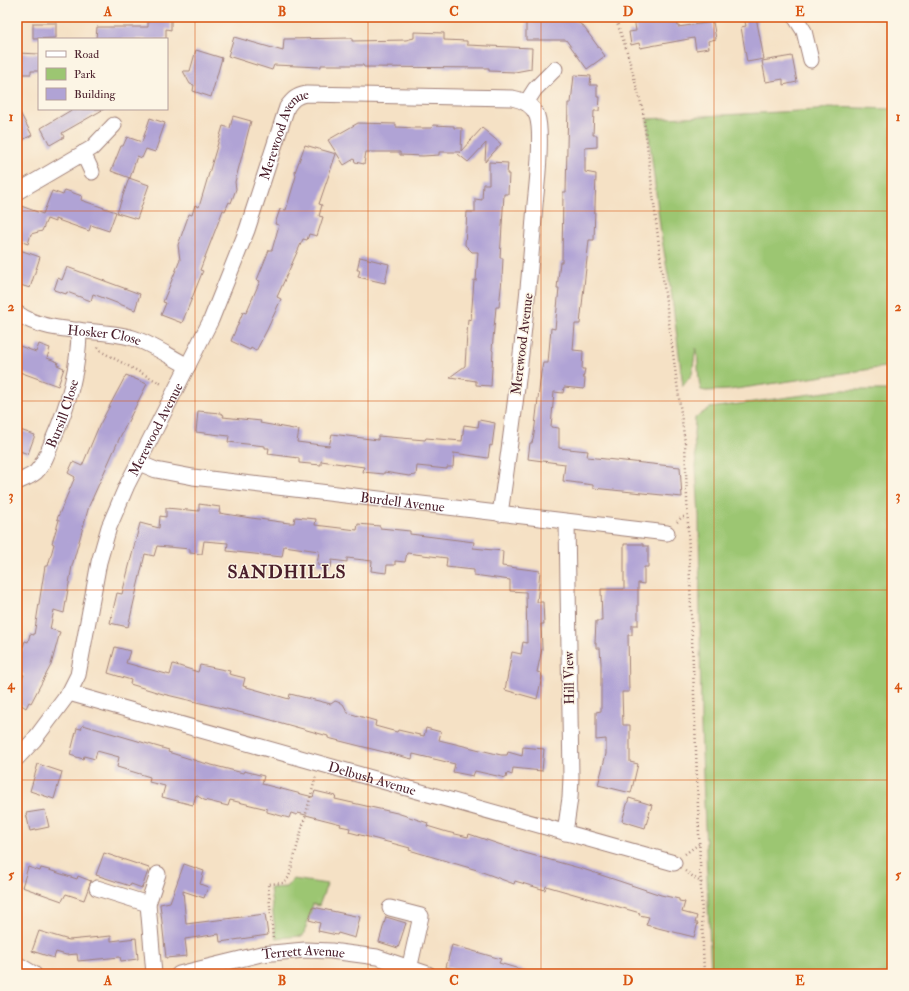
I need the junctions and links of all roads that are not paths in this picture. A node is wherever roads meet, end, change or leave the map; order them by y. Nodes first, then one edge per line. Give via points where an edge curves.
1 (795, 17) edge
2 (811, 60) dead end
3 (555, 69) dead end
4 (526, 103) junction
5 (114, 125) dead end
6 (83, 153) junction
7 (92, 172) dead end
8 (17, 192) edge
9 (17, 313) edge
10 (82, 331) junction
11 (188, 366) junction
12 (139, 463) junction
13 (17, 482) edge
14 (500, 514) junction
15 (567, 522) junction
16 (667, 533) dead end
17 (70, 693) junction
18 (17, 758) edge
19 (565, 833) junction
20 (674, 863) road end
21 (158, 874) dead end
22 (97, 888) dead end
23 (148, 904) junction
24 (390, 908) dead end
25 (17, 964) edge
26 (210, 970) edge
27 (409, 971) edge
28 (34, 974) edge
29 (154, 974) edge
30 (179, 974) edge
31 (428, 974) edge

1 - 2 street via 804,31
3 - 4 street via 535,89
4 - 11 street, Merewood Avenue via 512,98 306,94 293,99 287,107 247,230 211,320
4 - 14 street, Merewood Avenue via 537,117 538,171 530,279
5 - 6 street via 92,148
6 - 7 street
6 - 8 street
9 - 10 street, Hosker Close via 35,322
10 - 11 street, Hosker Close via 134,338
10 - 13 street, Bursill Close via 67,406 44,461 36,472
11 - 12 street, Merewood Avenue
12 - 14 street, Burdell Avenue via 156,470 193,477
12 - 17 street, Merewood Avenue via 108,527 78,675
14 - 15 street, Burdell Avenue
15 - 16 street, Burdell Avenue
15 - 19 street, Hill View via 571,777
17 - 18 street, Merewood Avenue
17 - 19 street, Delbush Avenue
19 - 20 street, Delbush Avenue
21 - 23 street
22 - 23 street
23 - 29 street
24 - 27 street via 421,916
25 - 28 street
26 - 27 street, Terrett Avenue via 275,952 305,950 377,957
26 - 30 street, Terrett Avenue
27 - 31 street, Terrett Avenue

